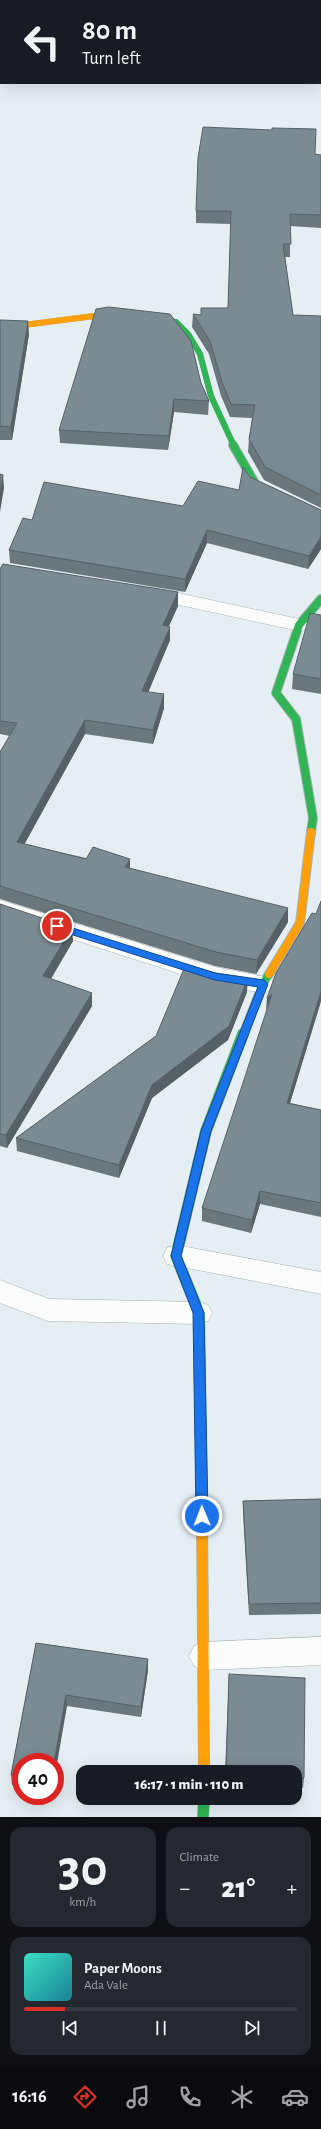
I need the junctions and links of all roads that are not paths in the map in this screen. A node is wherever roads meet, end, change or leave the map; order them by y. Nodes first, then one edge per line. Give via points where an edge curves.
1 (0, 328) edge
2 (321, 517) edge
3 (130, 589) edge
4 (321, 599) edge
5 (299, 625) junction
6 (0, 908) edge
7 (264, 984) junction
8 (176, 1256) junction
9 (321, 1283) edge
10 (0, 1291) edge
11 (199, 1313) junction
12 (321, 1651) edge
13 (204, 1656) junction
14 (204, 1765) edge
15 (204, 1805) edge
16 (204, 1817) edge

1 - 2 street via 110,314 176,322 188,334 200,354 214,402 227,434 256,485
3 - 5 street
4 - 5 street
5 - 7 street via 276,693 296,718 313,818 300,923
6 - 7 street via 215,976
7 - 8 street via 206,1131
8 - 9 street
8 - 11 street
10 - 11 street via 48,1310
11 - 13 street
12 - 13 street
13 - 14 street
15 - 16 street

